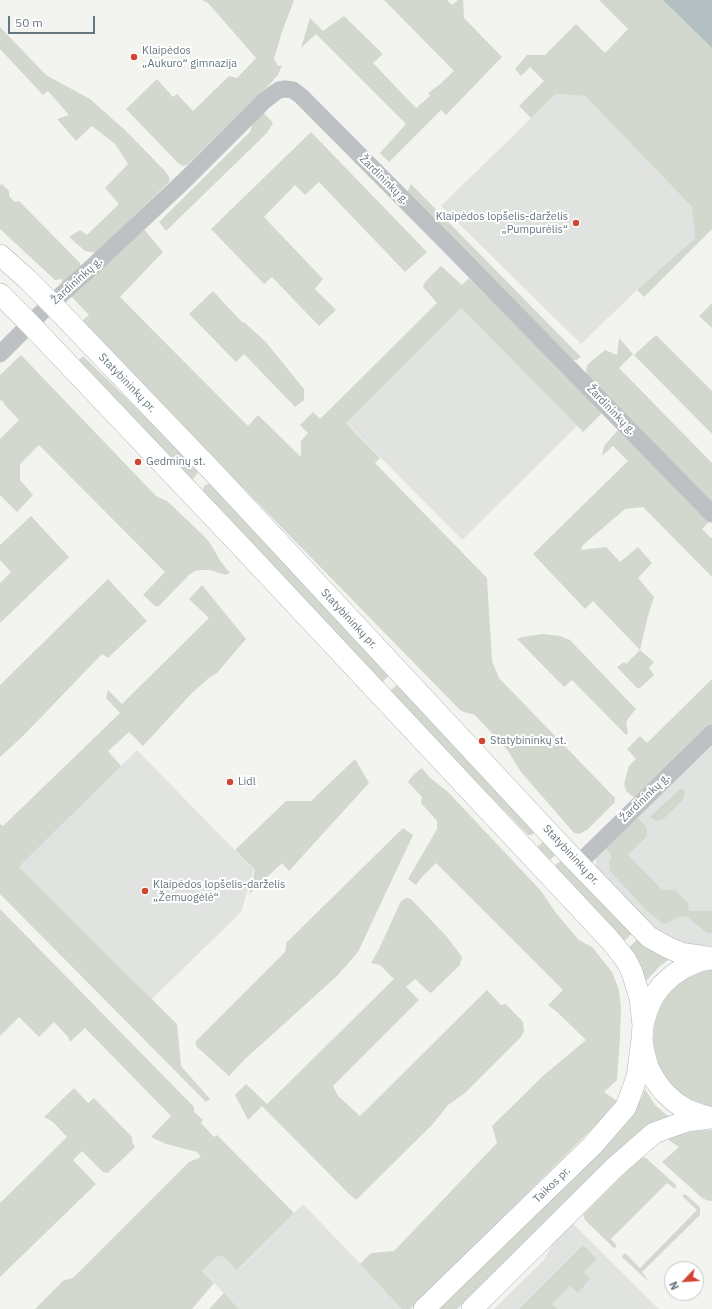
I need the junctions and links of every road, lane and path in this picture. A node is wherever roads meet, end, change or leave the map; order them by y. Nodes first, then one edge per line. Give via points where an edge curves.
1 (0, 255) edge
2 (0, 294) edge
3 (41, 314) junction
4 (0, 354) edge
5 (216, 475) junction
6 (194, 496) junction
7 (712, 514) edge
8 (712, 733) edge
9 (540, 822) junction
10 (519, 842) junction
11 (578, 864) junction
12 (712, 958) edge
13 (643, 1032) junction
14 (712, 1118) edge
15 (424, 1309) edge
16 (472, 1309) edge

1 - 3 main road, Statybininkų pr. via 27,279
2 - 3 main road, Statybininkų pr.
3 - 4 street, Žardininkų g.
3 - 5 main road, Statybininkų pr.
3 - 6 main road, Statybininkų pr.
3 - 7 street, Žardininkų g. via 185,180 264,101 279,90 293,90 448,244
5 - 6 main road via 201,482 194,490
5 - 9 main road, Statybininkų pr.
6 - 10 main road, Statybininkų pr.
8 - 11 street, Žardininkų g.
9 - 10 main road via 540,830 534,840 529,843
9 - 11 main road, Statybininkų pr.
10 - 13 main road, Statybininkų pr. via 626,960 640,998
11 - 12 main road, Statybininkų pr. via 649,937 675,950
12 - 13 main road via 685,967 662,985 647,1011
13 - 14 main road via 648,1067 664,1092 687,1110
13 - 15 main road, Taikos pr. via 637,1077 626,1107 592,1146
14 - 16 main road via 687,1121 654,1133 615,1167

